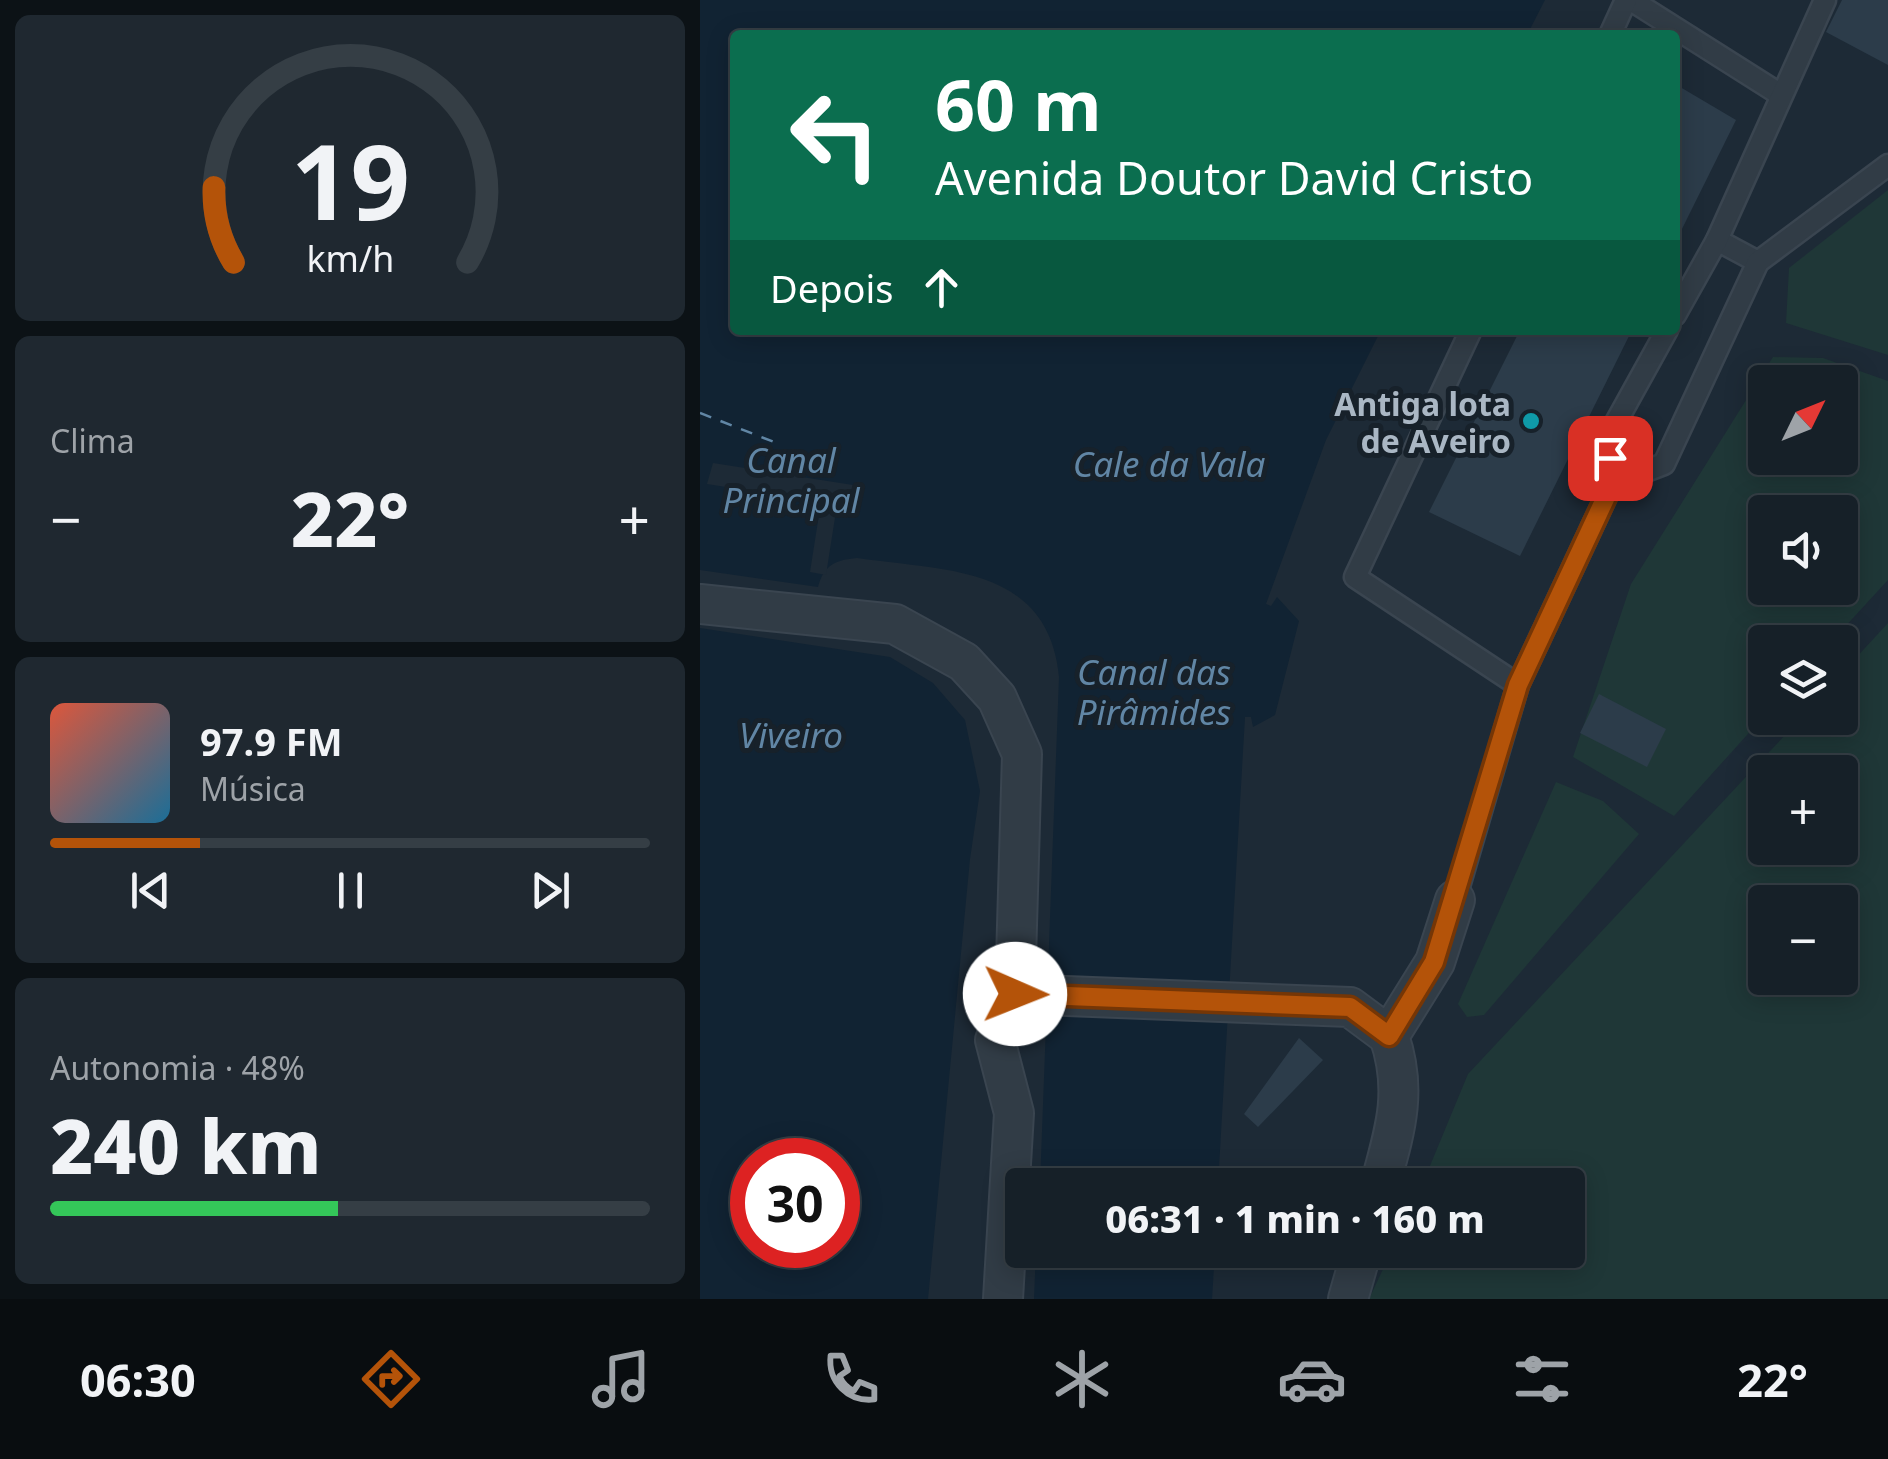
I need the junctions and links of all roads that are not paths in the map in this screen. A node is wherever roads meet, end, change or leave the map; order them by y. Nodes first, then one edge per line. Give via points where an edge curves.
1 (1628, 0) edge
2 (1825, 0) edge
3 (1613, 30) edge
4 (1676, 30) edge
5 (1680, 32) edge
6 (1781, 95) junction
7 (1888, 165) edge
8 (1717, 240) junction
9 (1758, 262) junction
10 (1680, 306) edge
11 (1469, 335) edge
12 (1664, 335) edge
13 (1612, 484) junction
14 (700, 604) edge
15 (1518, 685) junction
16 (1455, 900) joint
17 (1028, 994) junction
18 (1389, 1036) junction
19 (1385, 1168) edge
20 (1357, 1268) edge
21 (1003, 1299) edge
22 (1348, 1299) edge

1 - 3 lane
1 - 4 lane
2 - 6 lane
5 - 6 lane
6 - 8 lane
7 - 9 lane
8 - 9 lane
8 - 10 lane
9 - 13 lane via 1664,464
11 - 15 lane via 1355,578
12 - 13 lane via 1610,433
13 - 15 lane
14 - 17 street via 894,624 983,678 1022,754
15 - 16 lane
16 - 18 street via 1434,962
17 - 18 street via 1350,1007
17 - 21 street via 995,1040 1014,1112
18 - 19 street via 1400,1068
20 - 22 street

